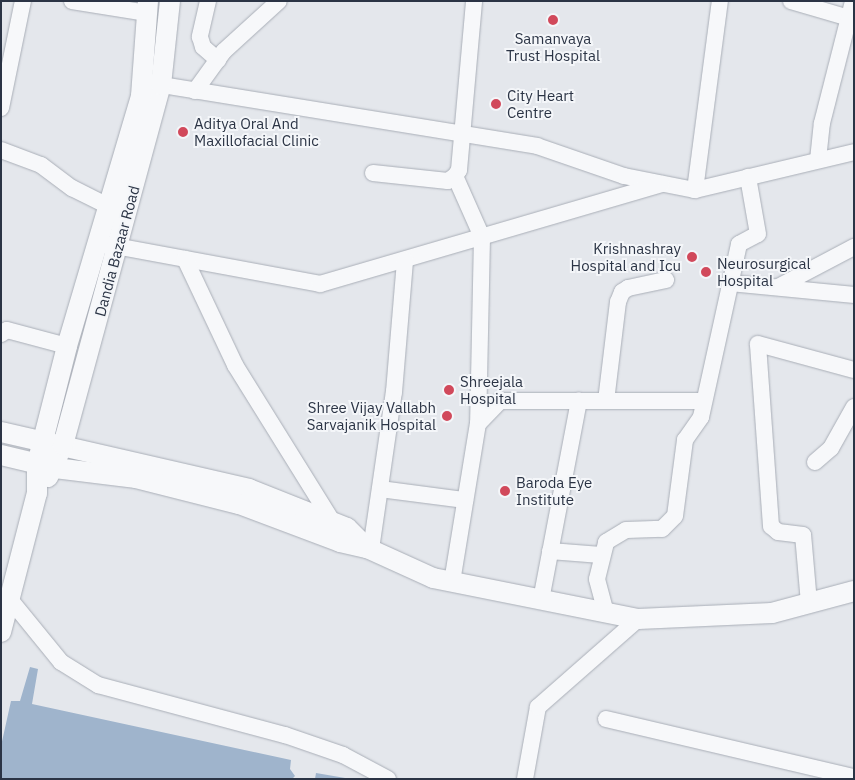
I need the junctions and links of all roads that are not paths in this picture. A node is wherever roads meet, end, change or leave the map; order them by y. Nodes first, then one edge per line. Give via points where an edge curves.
1 (24, 1) edge
2 (72, 1) edge
3 (170, 1) edge
4 (208, 1) edge
5 (279, 1) edge
6 (474, 1) edge
7 (720, 1) edge
8 (791, 1) edge
9 (853, 1) edge
10 (148, 7) edge
11 (849, 18) junction
12 (218, 60) junction
13 (142, 82) junction
14 (162, 85) junction
15 (195, 91) junction
16 (1, 108) edge
17 (460, 133) junction
18 (1, 150) edge
19 (854, 152) edge
20 (818, 160) junction
21 (373, 173) dead end
22 (455, 176) junction
23 (748, 177) junction
24 (664, 184) junction
25 (695, 190) junction
26 (108, 206) junction
27 (482, 237) junction
28 (97, 242) junction
29 (120, 247) junction
30 (854, 247) edge
31 (185, 259) junction
32 (405, 260) junction
33 (666, 280) dead end
34 (730, 283) junction
35 (778, 287) junction
36 (854, 295) edge
37 (1, 334) edge
38 (67, 346) junction
39 (854, 370) edge
40 (579, 401) junction
41 (606, 401) junction
42 (704, 401) junction
43 (854, 407) edge
44 (478, 424) junction
45 (1, 432) edge
46 (43, 442) junction
47 (63, 445) junction
48 (1, 455) edge
49 (815, 462) dead end
50 (46, 466) junction
51 (380, 489) junction
52 (465, 500) junction
53 (329, 528) junction
54 (369, 549) junction
55 (550, 551) junction
56 (601, 555) junction
57 (452, 582) junction
58 (854, 591) edge
59 (541, 600) junction
60 (809, 603) junction
61 (5, 607) edge
62 (606, 613) junction
63 (638, 619) junction
64 (1, 632) edge
65 (606, 719) dead end
66 (854, 777) edge
67 (388, 779) edge
68 (525, 779) edge

1 - 16 street
2 - 10 street
3 - 14 street, Dandia Bazaar Road
4 - 12 street via 200,37 203,47
5 - 12 street
6 - 17 street
7 - 25 street
8 - 11 street
9 - 11 street
10 - 13 street, Dandia Bazaar Road
11 - 20 street via 822,123
12 - 15 street
13 - 14 street
13 - 26 street, Dandia Bazaar Road
14 - 15 street
14 - 29 street, Dandia Bazaar Road
15 - 17 street
17 - 22 street via 459,170
17 - 24 street via 537,146 624,176
18 - 26 street via 41,165 72,188
19 - 20 street
20 - 23 street
21 - 22 street via 448,181
22 - 27 street
23 - 25 street
23 - 34 street via 758,234 738,244
24 - 25 street
24 - 27 street
26 - 28 street, Dandia Bazaar Road
27 - 32 street
27 - 44 street
28 - 29 street
28 - 38 street, Dandia Bazaar Road
29 - 31 street
29 - 47 street, Dandia Bazaar Road
30 - 35 street
31 - 32 street via 320,284
31 - 53 street via 235,365
32 - 51 street via 394,392
33 - 41 street via 628,288 618,302
34 - 35 street
34 - 42 street
35 - 36 street
37 - 38 street via 7,330
38 - 46 street, Dandia Bazaar Road
39 - 60 street via 758,344 771,526 778,532 803,535
40 - 41 street
40 - 44 street via 500,401
40 - 55 street
41 - 42 street
42 - 56 street via 701,417 684,440 675,516 662,529 626,530 606,542
43 - 49 street via 831,448
44 - 52 street
45 - 46 street
46 - 47 street
46 - 50 street, Dandia Bazaar Road
47 - 50 street, Dandia Bazaar Road
47 - 53 street via 249,489
48 - 50 street
50 - 53 street via 136,478
50 - 61 street, Dandia Bazaar Road
51 - 52 street
51 - 54 street
52 - 57 street
53 - 54 street via 347,528
54 - 57 street via 433,578
55 - 56 street
55 - 59 street
56 - 62 street via 597,579
57 - 59 street
58 - 60 street
59 - 62 street
60 - 63 street via 772,613
61 - 64 street
61 - 67 street via 61,662 92,683 285,735 343,755
62 - 63 street
63 - 68 street via 538,707
65 - 66 street

